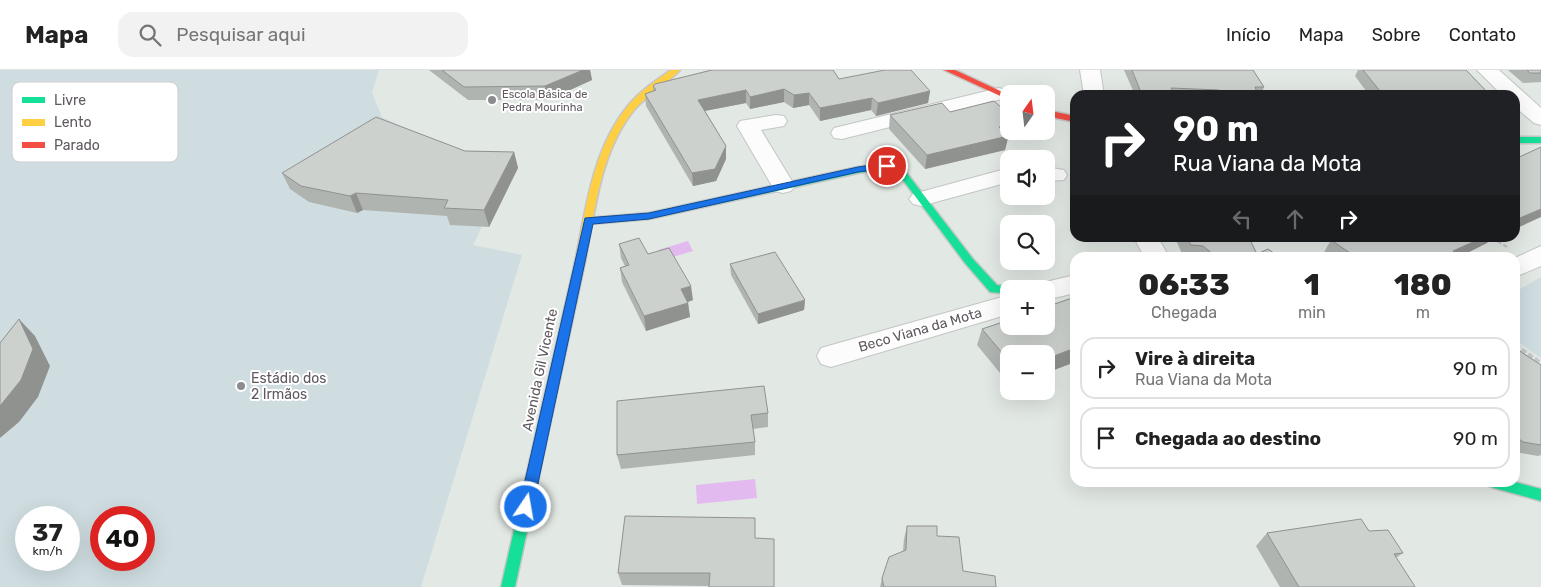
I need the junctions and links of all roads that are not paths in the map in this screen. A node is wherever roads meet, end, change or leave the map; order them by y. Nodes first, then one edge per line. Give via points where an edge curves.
1 (676, 70) edge
2 (948, 70) edge
3 (1090, 70) edge
4 (1487, 70) edge
5 (1093, 90) edge
6 (1509, 90) edge
7 (1000, 94) edge
8 (1000, 97) edge
9 (1520, 100) edge
10 (1055, 115) edge
11 (1070, 118) edge
12 (1541, 119) edge
13 (776, 121) dead end
14 (842, 134) dead end
15 (1520, 140) edge
16 (1541, 140) edge
17 (1000, 177) edge
18 (783, 186) junction
19 (922, 198) junction
20 (589, 221) junction
21 (1541, 255) edge
22 (1520, 266) edge
23 (1070, 285) edge
24 (1000, 289) edge
25 (1055, 289) edge
26 (1000, 307) edge
27 (831, 356) dead end
28 (1512, 487) edge
29 (1541, 495) edge
30 (508, 587) edge

1 - 20 street, Avenida Gil Vicente via 634,100 616,126 602,160
2 - 7 street
3 - 5 street
4 - 6 street
8 - 14 street
9 - 12 street
10 - 11 street
13 - 18 street via 748,126
15 - 16 street
17 - 19 street
18 - 19 street via 887,166 903,174
18 - 20 street via 649,216
19 - 24 street via 969,261 994,288
20 - 30 street, Avenida Gil Vicente
21 - 22 street
23 - 25 street
26 - 27 street, Beco Viana da Mota
28 - 29 street

